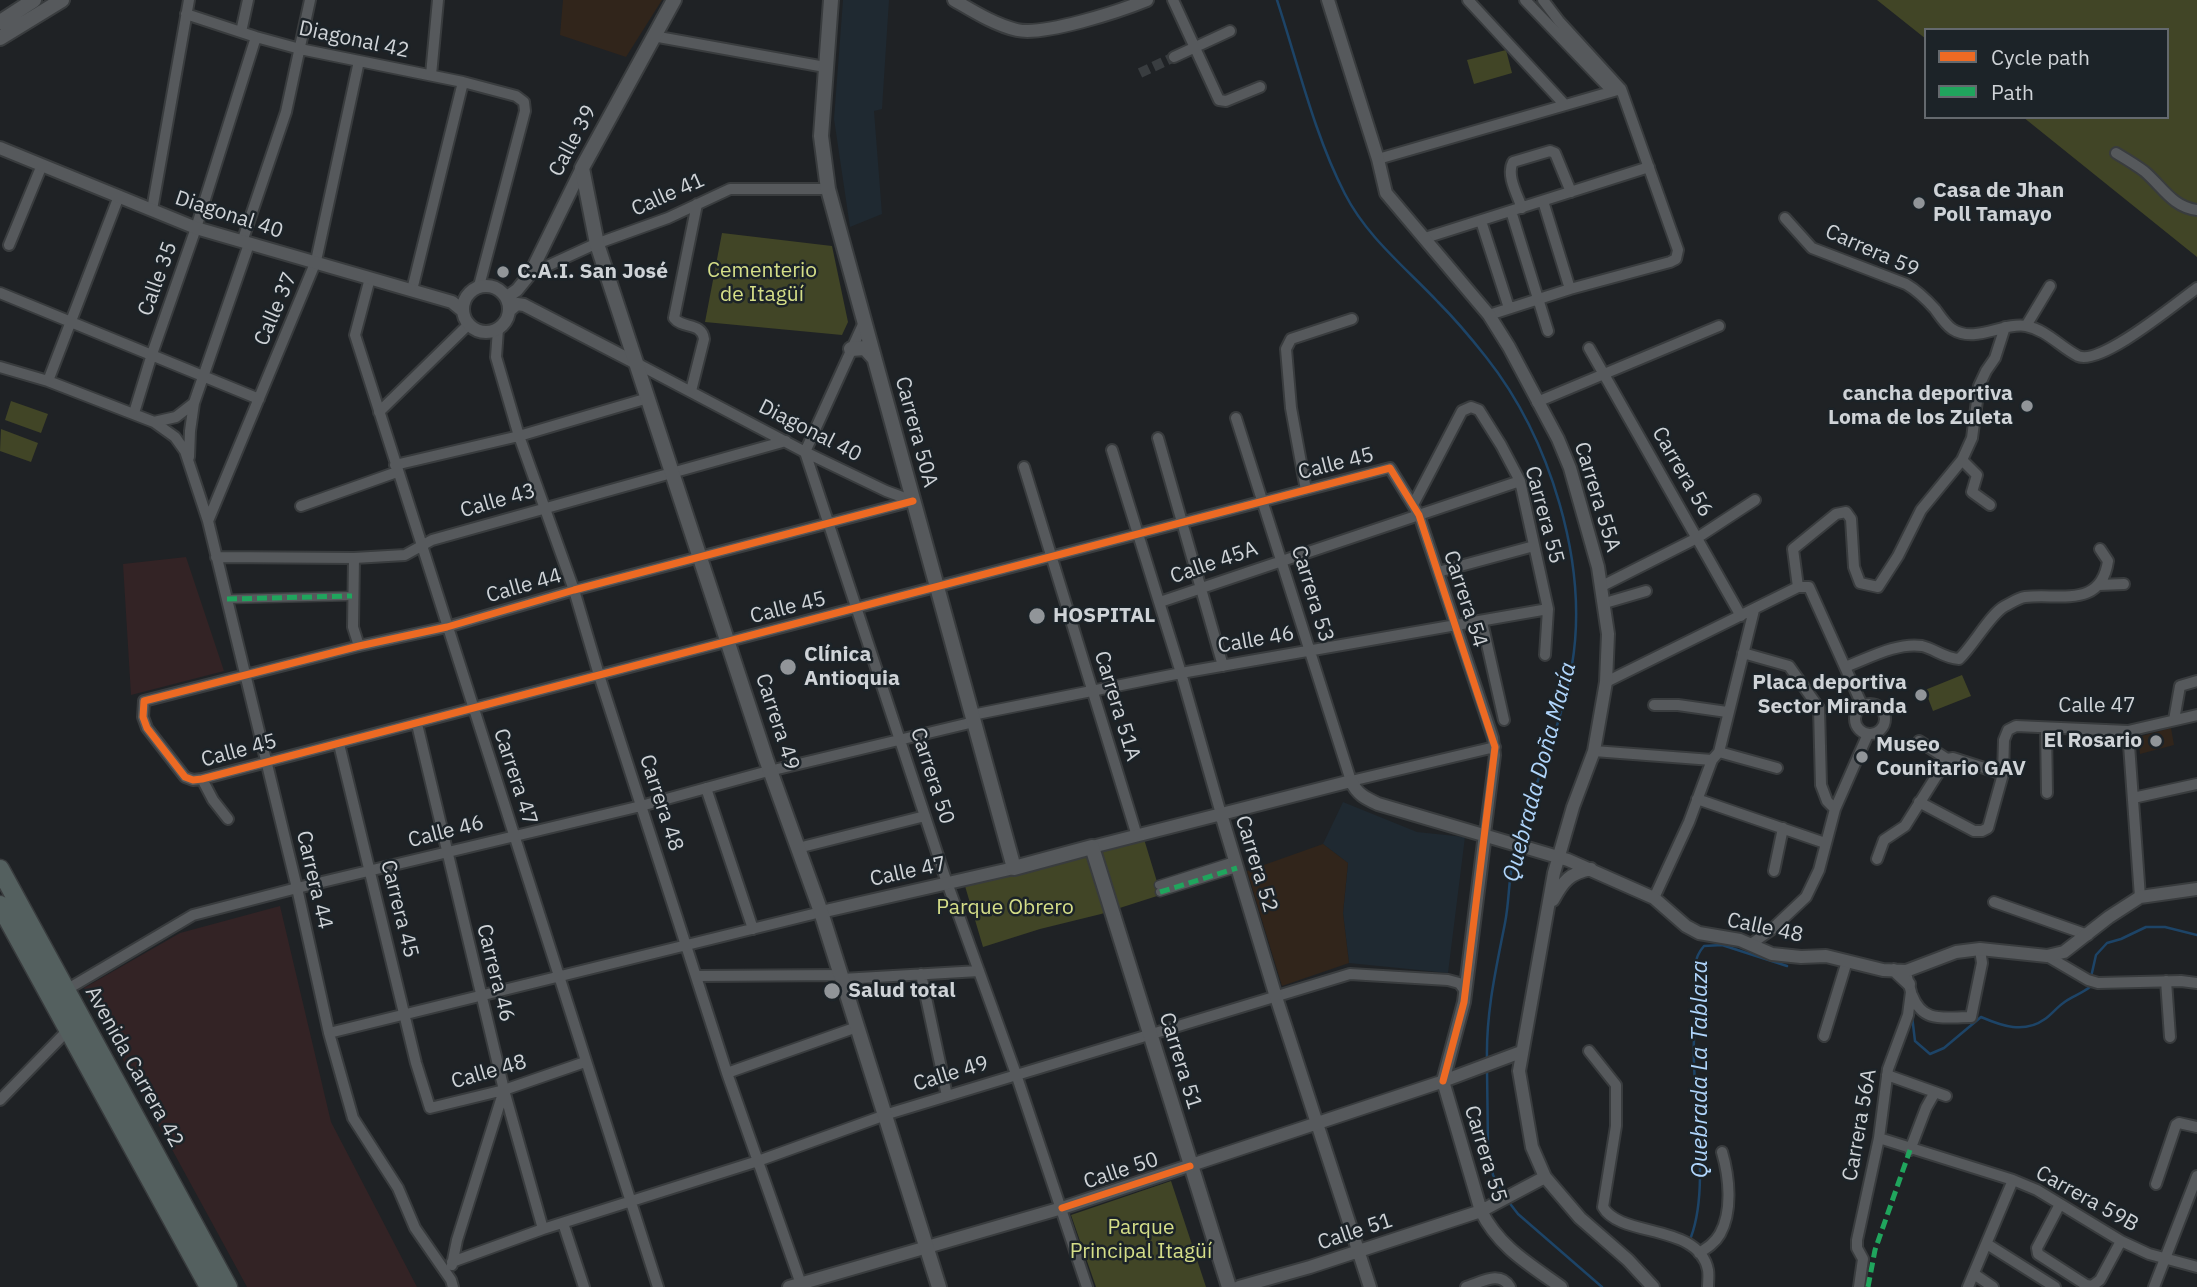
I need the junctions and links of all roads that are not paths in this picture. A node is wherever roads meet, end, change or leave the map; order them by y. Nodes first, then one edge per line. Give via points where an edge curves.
1 (34, 0) edge
2 (62, 0) edge
3 (188, 0) edge
4 (248, 0) edge
5 (310, 0) edge
6 (438, 0) edge
7 (674, 0) edge
8 (831, 0) edge
9 (954, 0) edge
10 (1147, 0) edge
11 (1173, 0) edge
12 (1328, 0) edge
13 (1468, 0) edge
14 (1525, 0) edge
15 (1543, 0) edge
16 (186, 13) junction
17 (0, 22) edge
18 (1230, 31) dead end
19 (241, 32) junction
20 (653, 36) junction
21 (256, 37) junction
22 (0, 38) edge
23 (1195, 48) junction
24 (300, 49) junction
25 (1174, 57) tunnel mouth
26 (359, 61) junction
27 (825, 67) junction
28 (431, 75) junction
29 (463, 82) junction
30 (1260, 87) dead end
31 (1616, 90) junction
32 (1565, 105) junction
33 (0, 148) edge
34 (2116, 153) dead end
35 (1378, 159) junction
36 (42, 165) junction
37 (1649, 167) junction
38 (582, 168) junction
39 (828, 188) junction
40 (1571, 192) junction
41 (119, 196) junction
42 (1543, 201) junction
43 (697, 204) junction
44 (1517, 209) junction
45 (152, 210) junction
46 (2197, 211) edge
47 (1785, 218) dead end
48 (1481, 220) junction
49 (196, 228) junction
50 (1425, 239) junction
51 (246, 243) junction
52 (597, 244) junction
53 (9, 245) dead end
54 (316, 261) junction
55 (530, 274) junction
56 (370, 278) junction
57 (479, 286) junction
58 (2050, 286) dead end
59 (2197, 288) edge
60 (1570, 289) junction
61 (412, 290) junction
62 (0, 293) edge
63 (1538, 298) junction
64 (508, 303) junction
65 (460, 304) junction
66 (1509, 308) junction
67 (1489, 315) junction
68 (1352, 319) dead end
69 (865, 320) junction
70 (70, 321) junction
71 (469, 324) junction
72 (1719, 326) dead end
73 (2026, 326) junction
74 (2005, 327) junction
75 (498, 329) junction
76 (1548, 331) dead end
77 (1589, 348) dead end
78 (851, 349) junction
79 (152, 354) junction
80 (874, 358) junction
81 (636, 363) junction
82 (0, 367) edge
83 (1605, 374) junction
84 (203, 377) junction
85 (48, 381) junction
86 (691, 391) junction
87 (648, 398) junction
88 (259, 399) junction
89 (1537, 402) junction
90 (194, 403) junction
91 (379, 412) junction
92 (134, 414) junction
93 (1236, 418) dead end
94 (153, 422) junction
95 (519, 436) junction
96 (1158, 438) dead end
97 (786, 441) junction
98 (1112, 450) dead end
99 (805, 452) junction
100 (189, 460) junction
101 (1962, 460) junction
102 (1024, 467) dead end
103 (396, 468) junction
104 (1390, 468) joint
105 (672, 474) junction
106 (1520, 481) junction
107 (873, 485) junction
108 (1306, 490) junction
109 (1755, 500) dead end
110 (913, 501) junction
111 (1262, 501) junction
112 (1413, 505) junction
113 (1990, 505) dead end
114 (301, 506) dead end
115 (546, 508) junction
116 (879, 509) junction
117 (1419, 515) junction
118 (208, 521) junction
119 (828, 522) junction
120 (1182, 522) junction
121 (1136, 534) junction
122 (1697, 538) junction
123 (421, 546) junction
124 (1534, 546) junction
125 (2100, 549) dead end
126 (216, 557) junction
127 (1051, 557) junction
128 (354, 558) junction
129 (700, 559) junction
130 (1281, 561) junction
131 (1438, 572) junction
132 (2124, 584) dead end
133 (2099, 585) junction
134 (1602, 586) junction
135 (937, 587) junction
136 (1200, 587) junction
137 (1804, 587) junction
138 (574, 590) junction
139 (1646, 591) dead end
140 (352, 596) junction
141 (227, 599) junction
142 (1160, 602) junction
143 (1605, 603) junction
144 (857, 609) junction
145 (1548, 609) junction
146 (1754, 610) junction
147 (1741, 616) junction
148 (1482, 622) junction
149 (447, 626) junction
150 (1456, 626) junction
151 (728, 641) junction
152 (359, 646) junction
153 (1309, 650) junction
154 (1743, 653) junction
155 (1545, 655) dead end
156 (1223, 666) junction
157 (1845, 667) junction
158 (1181, 673) junction
159 (245, 674) junction
160 (598, 675) junction
161 (2197, 681) edge
162 (1605, 682) junction
163 (1092, 691) junction
164 (1654, 705) dead end
165 (1862, 705) junction
166 (473, 709) junction
167 (1727, 712) junction
168 (2197, 715) edge
169 (973, 719) junction
170 (1504, 720) dead end
171 (2174, 720) junction
172 (417, 724) junction
173 (2046, 728) junction
174 (2128, 732) junction
175 (1868, 734) junction
176 (901, 741) junction
177 (1919, 741) dead end
178 (339, 744) junction
179 (1495, 747) junction
180 (1594, 751) junction
181 (1715, 756) junction
182 (1947, 759) junction
183 (266, 761) junction
184 (1777, 768) dead end
185 (770, 771) junction
186 (2003, 774) junction
187 (198, 780) junction
188 (1351, 781) junction
189 (2197, 784) edge
190 (706, 788) junction
191 (2047, 793) dead end
192 (1697, 799) junction
193 (2133, 799) junction
194 (1920, 802) junction
195 (642, 806) junction
196 (1835, 809) junction
197 (1221, 814) junction
198 (925, 816) junction
199 (228, 819) dead end
200 (1783, 828) junction
201 (513, 835) junction
202 (1137, 836) junction
203 (1491, 836) junction
204 (1825, 843) junction
205 (798, 848) junction
206 (1092, 848) junction
207 (446, 852) junction
208 (1558, 856) junction
209 (1877, 859) dead end
210 (1236, 864) junction
211 (1014, 868) junction
212 (0, 869) edge
213 (1591, 869) junction
214 (369, 871) junction
215 (1774, 871) dead end
216 (948, 885) junction
217 (297, 888) junction
218 (1160, 888) dead end
219 (2197, 889) edge
220 (2144, 897) junction
221 (1654, 898) junction
222 (18, 902) junction
223 (1994, 902) dead end
224 (0, 905) edge
225 (1548, 908) junction
226 (821, 912) junction
227 (753, 929) junction
228 (2088, 935) junction
229 (1751, 944) junction
230 (687, 945) junction
231 (1980, 949) junction
232 (2047, 956) junction
233 (1847, 961) junction
234 (34, 967) junction
235 (979, 971) junction
236 (921, 974) junction
237 (558, 976) junction
238 (698, 976) junction
239 (842, 977) junction
240 (1905, 979) junction
241 (2166, 981) junction
242 (2197, 983) edge
243 (66, 990) junction
244 (1466, 992) junction
245 (481, 995) junction
246 (1276, 997) junction
247 (405, 1014) junction
248 (858, 1027) junction
249 (68, 1030) junction
250 (329, 1033) junction
251 (1149, 1034) junction
252 (1824, 1036) dead end
253 (2170, 1037) dead end
254 (1589, 1051) dead end
255 (1518, 1052) junction
256 (585, 1062) junction
257 (727, 1073) junction
258 (1016, 1074) junction
259 (1887, 1075) junction
260 (1447, 1080) junction
261 (421, 1083) joint
262 (504, 1090) junction
263 (947, 1096) junction
264 (0, 1100) edge
265 (886, 1115) junction
266 (1318, 1124) junction
267 (2197, 1127) edge
268 (1879, 1138) junction
269 (1910, 1150) junction
270 (1722, 1152) dead end
271 (758, 1161) junction
272 (1190, 1166) junction
273 (2197, 1176) edge
274 (2012, 1180) junction
275 (1539, 1181) junction
276 (2155, 1184) dead end
277 (630, 1202) junction
278 (2060, 1204) junction
279 (1062, 1208) junction
280 (1484, 1210) junction
281 (563, 1223) junction
282 (543, 1229) junction
283 (2121, 1241) junction
284 (1987, 1244) junction
285 (927, 1249) junction
286 (1358, 1251) junction
287 (1699, 1253) junction
288 (2165, 1258) junction
289 (452, 1262) junction
290 (2197, 1268) edge
291 (1974, 1274) junction
292 (1508, 1283) edge
293 (452, 1284) edge
294 (797, 1286) edge
295 (209, 1287) edge
296 (228, 1287) edge
297 (584, 1287) edge
298 (658, 1287) edge
299 (939, 1287) edge
300 (1087, 1287) edge
301 (1229, 1287) edge
302 (1240, 1287) edge
303 (1370, 1287) edge
304 (1466, 1287) edge
305 (1560, 1287) edge
306 (1653, 1287) edge
307 (1708, 1287) edge
308 (1858, 1287) edge
309 (1968, 1287) edge
310 (1993, 1287) edge
311 (2055, 1287) edge
312 (2154, 1287) edge

1 - 17 main road
2 - 22 main road
3 - 16 street
4 - 19 street
5 - 24 street
6 - 28 street
7 - 20 main road, Calle 39
8 - 27 main road, Carrera 50A
9 - 10 street via 1015,30 1034,32
11 - 23 street
12 - 35 street, Carrera 55A
13 - 32 street
14 - 31 street
15 - 31 street
16 - 19 street, Diagonal 42
16 - 45 street
18 - 23 street
19 - 21 street, Diagonal 42
20 - 27 street
20 - 38 main road, Calle 39
21 - 24 street, Diagonal 42
21 - 49 street, Calle 35
23 - 25 street
23 - 30 street via 1219,100
24 - 26 street, Diagonal 42
24 - 51 street
26 - 28 street, Diagonal 42
26 - 54 street, Calle 37
27 - 39 main road, Carrera 50A via 821,136
28 - 29 street, Diagonal 42
29 - 57 street, Diagonal 42 via 516,96 524,102 525,111
29 - 61 street
31 - 32 street
31 - 37 street
32 - 35 street
33 - 36 street, Diagonal 40
34 - 46 street via 2184,208
35 - 50 street, Carrera 55A via 1386,192
36 - 41 street, Diagonal 40
36 - 53 street
37 - 40 street
37 - 60 street via 1678,250 1676,259
38 - 52 main road, Carrera 49
38 - 55 street, Calle 39
39 - 43 street, Calle 41 via 741,187
39 - 69 main road, Carrera 50A
40 - 42 street
40 - 44 street via 1555,153 1513,162
41 - 45 street, Diagonal 40
41 - 70 street
42 - 44 street
42 - 60 street
43 - 52 street, Calle 41
43 - 86 street via 674,318 704,333
44 - 48 street
44 - 63 street
45 - 49 street, Diagonal 40
47 - 74 street, Carrera 59 via 1812,248 1918,291 1954,330 1972,334
48 - 50 street
48 - 66 street
49 - 51 street, Diagonal 40
49 - 79 street, Calle 35
50 - 67 street, Carrera 55A
51 - 54 street, Diagonal 40
51 - 84 street
52 - 55 street, Calle 41
52 - 81 main road, Carrera 49
54 - 56 street, Diagonal 40
54 - 88 street, Calle 37
55 - 64 street, Calle 39
56 - 61 street, Diagonal 40
56 - 91 street, Carrera 47 via 355,335
57 - 64 street via 494,286
57 - 65 street
58 - 73 street
59 - 73 street, Carrera 59 via 2095,357 2080,357
60 - 63 street
61 - 65 street, Diagonal 40
62 - 70 street
63 - 66 street
63 - 76 street
64 - 75 street via 504,324
64 - 81 street, Diagonal 40 via 524,305
65 - 71 street
66 - 67 street
67 - 89 street, Carrera 55A
68 - 108 street via 1291,339 1286,349
69 - 78 street
69 - 80 main road, Carrera 50A
70 - 79 street
70 - 85 street
71 - 75 street via 483,332
71 - 91 street
72 - 83 street
73 - 74 street, Carrera 59
74 - 101 street via 1996,358 1979,386 1972,438
75 - 95 street, Carrera 48 via 496,357
77 - 83 street, Carrera 56
78 - 80 main road via 865,348
78 - 99 street
79 - 84 street
79 - 92 street, Calle 35
80 - 110 main road, Carrera 50A
81 - 86 street, Diagonal 40
81 - 87 main road, Carrera 49
82 - 85 street
83 - 89 street
83 - 122 street, Carrera 56
84 - 88 street
84 - 90 street
85 - 92 street
86 - 97 street, Diagonal 40
87 - 95 street
87 - 105 main road, Carrera 49
88 - 118 street, Calle 37
89 - 134 street, Carrera 55A via 1570,468
90 - 94 street via 176,417
90 - 100 street
91 - 103 street, Carrera 47
92 - 94 street
93 - 111 street, Carrera 53
94 - 100 street via 175,437
95 - 103 street
95 - 115 street, Carrera 48
96 - 120 street
97 - 99 street, Diagonal 40
97 - 105 street, Calle 43
98 - 121 street, Carrera 52
99 - 107 street, Diagonal 40
99 - 119 street, Carrera 50
100 - 118 street, Carrera 44
101 - 113 street via 1977,475 1972,492
101 - 137 street via 1921,510 1878,587 1860,583 1854,567 1851,519 1846,512 1836,514 1793,548
102 - 127 street, Carrera 51A
103 - 114 street
103 - 123 street, Carrera 47
104 - 108 street, Calle 45
104 - 112 street, Carrera 54
105 - 115 street, Calle 43
105 - 129 main road, Carrera 49
106 - 112 street, Carrera 55 via 1479,410 1471,407 1462,411
106 - 117 street, Calle 45A
106 - 124 street, Carrera 55
107 - 110 street, Diagonal 40
107 - 116 street
108 - 111 street, Calle 45
109 - 122 street
110 - 116 street, Calle 44
110 - 135 main road, Carrera 50A
111 - 120 street, Calle 45
111 - 130 street, Carrera 53
112 - 117 street, Carrera 54
115 - 123 street, Calle 43
115 - 138 street, Carrera 48
116 - 119 street, Calle 44
117 - 130 street, Calle 45A
117 - 131 street, Carrera 54
118 - 126 street, Carrera 44
119 - 129 street, Calle 44
119 - 144 street, Carrera 50
120 - 121 street, Calle 45
120 - 136 street
121 - 127 street, Calle 45
121 - 142 street, Carrera 52
122 - 134 street
122 - 147 street, Carrera 56
123 - 128 street, Calle 43 via 405,555
123 - 149 street, Carrera 47
124 - 131 street
124 - 145 street, Carrera 55
125 - 133 street via 2108,561
126 - 128 street, Calle 43
126 - 141 street, Carrera 44
127 - 135 street, Calle 45
127 - 163 street, Carrera 51A
128 - 140 street
129 - 138 street, Calle 44
129 - 151 main road, Carrera 49
130 - 136 street, Calle 45A
130 - 153 street, Carrera 53
131 - 150 street, Carrera 54
132 - 133 street
133 - 157 street via 2071,596 2023,597 2001,608 1959,659 1915,645
134 - 143 street, Carrera 55A
135 - 144 street, Calle 45
135 - 169 main road, Carrera 50A
136 - 142 street, Calle 45A
136 - 156 street
137 - 146 street
137 - 157 street
138 - 149 street, Calle 44
138 - 160 street, Carrera 48
139 - 143 street
140 - 141 street
140 - 152 street
141 - 159 street, Carrera 44
142 - 158 street, Carrera 52
143 - 162 street, Carrera 55A
144 - 151 street, Calle 45
144 - 176 street, Carrera 50
145 - 148 street, Calle 46
145 - 155 street, Carrera 55
146 - 147 street
146 - 154 street
147 - 162 street
148 - 150 street, Calle 46
148 - 170 street
149 - 152 street, Calle 44
149 - 166 street, Carrera 47
150 - 153 street, Calle 46
150 - 179 street, Carrera 54
151 - 160 street, Calle 45
151 - 185 main road, Carrera 49
152 - 159 street, Calle 44
153 - 156 street, Calle 46
153 - 188 street, Carrera 53
154 - 167 street
154 - 196 street via 1789,666 1819,708 1821,785
156 - 158 street, Calle 46
157 - 165 street
158 - 163 street, Calle 46
158 - 197 street, Carrera 52
159 - 183 street, Carrera 44
159 - 187 street, Calle 44 via 144,701 147,728 185,777
160 - 166 street, Calle 45
160 - 195 street, Carrera 48
161 - 171 street via 2180,686
162 - 180 street, Carrera 55A
163 - 169 street, Calle 46
163 - 202 street, Carrera 51A
164 - 167 street
165 - 175 street via 1854,718 1860,732
165 - 175 street via 1878,705 1884,711 1883,728
166 - 172 street, Calle 45
166 - 201 street, Carrera 47
167 - 181 street
168 - 171 street, Calle 47
169 - 176 street, Calle 46
169 - 211 main road, Carrera 50A
171 - 174 street, Calle 47
172 - 178 street, Calle 45
172 - 207 street, Carrera 46
173 - 174 street, Calle 47
173 - 186 street, Calle 47 via 2016,726 2008,730
173 - 191 street
174 - 193 street
175 - 196 street
176 - 185 street, Calle 46
176 - 198 street, Carrera 50
177 - 182 street
178 - 183 street, Calle 45
178 - 214 street, Carrera 45
179 - 188 street, Calle 47
179 - 203 street
180 - 181 street
180 - 208 street, Carrera 55A
181 - 184 street
181 - 192 street
182 - 186 street
182 - 194 street
183 - 187 street, Calle 45
183 - 217 street, Carrera 44
185 - 190 street, Calle 46
185 - 205 main road, Carrera 49
186 - 194 street via 1988,828 1974,831
187 - 199 street
188 - 197 street, Calle 47
188 - 203 street, Calle 48 via 1363,797 1378,804
189 - 193 street
190 - 195 street, Calle 46
190 - 227 street
192 - 200 street
192 - 221 street
193 - 220 street
194 - 209 street via 1905,826 1884,841
195 - 201 street, Calle 46
195 - 230 street, Carrera 48
196 - 204 street
197 - 202 street, Calle 47
197 - 210 street, Carrera 52
198 - 205 street
198 - 216 street, Carrera 50
200 - 204 street
200 - 215 street
201 - 207 street, Calle 46
201 - 237 street, Carrera 47
202 - 206 street, Calle 47
203 - 208 street, Calle 48
203 - 244 street
204 - 229 street via 1806,897
205 - 226 main road, Carrera 49
206 - 211 main road, Calle 47
206 - 251 main road, Carrera 51
207 - 214 street, Calle 46
207 - 245 street, Carrera 46
208 - 213 street, Calle 48
208 - 225 street, Carrera 55A
210 - 218 street
210 - 246 street, Carrera 52
211 - 216 street, Calle 47
212 - 222 highway, Avenida Carrera 42
213 - 221 street, Calle 48
213 - 225 street via 1570,875
214 - 217 street, Calle 46
214 - 247 street, Carrera 45
216 - 226 street, Calle 47
216 - 235 street, Carrera 50
217 - 243 street, Calle 46 via 193,915
217 - 250 street, Carrera 44
219 - 220 street
220 - 228 street
221 - 229 street, Calle 48 via 1699,933
222 - 234 highway
222 - 243 highway, Avenida Carrera 42
223 - 228 street
224 - 234 highway, Avenida Carrera 42
225 - 255 street, Carrera 55A via 1531,1010
226 - 227 street, Calle 47
226 - 239 main road, Carrera 49
227 - 230 street, Calle 47
228 - 232 street via 2064,952
229 - 233 street, Calle 48 via 1772,954
230 - 237 street, Calle 47
230 - 238 street, Carrera 48
231 - 232 street, Calle 48
231 - 240 street, Calle 48 via 1956,952
231 - 240 street via 1982,963 1971,1017 1925,1014
232 - 241 street, Calle 48 via 2092,982
233 - 240 street, Calle 48
233 - 252 street
234 - 249 highway, Avenida Carrera 42
235 - 236 street
235 - 258 street, Carrera 50
236 - 239 street
236 - 263 street
237 - 245 street, Calle 47
237 - 256 street, Carrera 47
238 - 239 street
238 - 257 street, Carrera 48
239 - 248 main road, Carrera 49
240 - 259 street, Carrera 56A via 1908,1015
241 - 242 street, Calle 48
241 - 253 street
243 - 296 highway, Avenida Carrera 42
244 - 246 street, Calle 49 via 1459,983 1448,980 1350,974
244 - 260 street
245 - 247 street, Calle 47
245 - 262 street, Carrera 46
246 - 251 street, Calle 49
246 - 266 street, Carrera 52
247 - 250 street, Calle 47
247 - 261 street, Carrera 45
248 - 257 street
248 - 265 main road, Carrera 49
249 - 264 street
249 - 295 highway, Avenida Carrera 42
250 - 293 street, Carrera 44 via 358,1129 398,1188 415,1228
251 - 258 street, Calle 49
251 - 272 main road, Carrera 51
254 - 287 street via 1616,1085 1616,1126 1603,1207 1612,1219 1675,1236
255 - 260 street, Calle 50
255 - 275 street, Carrera 55A
256 - 262 street, Calle 48
256 - 277 street, Carrera 47
257 - 271 street, Carrera 48
258 - 263 street, Calle 49
258 - 279 street, Carrera 50
259 - 268 street, Carrera 56A
259 - 269 street via 1941,1094 1926,1108
260 - 266 street, Calle 50
260 - 280 street, Carrera 55
261 - 262 street, Calle 48 via 430,1108
262 - 282 street, Carrera 46
262 - 289 street
263 - 265 street, Calle 49
265 - 271 street, Calle 49
265 - 285 main road, Carrera 49
266 - 272 street, Calle 50
266 - 286 street, Carrera 52
267 - 276 street via 2176,1125
268 - 269 street, Carrera 59B
268 - 308 street, Carrera 56A via 1857,1240 1863,1259
269 - 274 street, Carrera 59B
270 - 287 street via 1729,1174 1721,1233
271 - 277 street, Calle 49
271 - 294 street, Carrera 48
272 - 279 street, Calle 50
272 - 301 main road, Carrera 51
273 - 288 street
274 - 278 street, Carrera 59B
274 - 284 street
275 - 280 street, Calle 51
275 - 306 street, Carrera 55A
277 - 281 street, Calle 49
277 - 298 street, Carrera 47
278 - 283 street, Carrera 59B
278 - 283 street via 2036,1248 2038,1254 2086,1285 2100,1280
279 - 285 street, Calle 50
279 - 300 street, Carrera 50
280 - 286 street, Calle 51
280 - 305 street, Carrera 55 via 1496,1237
281 - 282 street, Calle 49
281 - 297 street
282 - 289 street, Calle 49
283 - 288 street, Carrera 59B
284 - 291 street
284 - 311 street
285 - 294 street, Calle 50
285 - 299 main road, Carrera 49
286 - 302 street, Calle 51
286 - 303 street, Carrera 52
287 - 307 street via 1708,1269
288 - 290 street, Carrera 59B
288 - 312 street
289 - 293 street
291 - 309 street
291 - 310 street
292 - 304 street via 1492,1278

